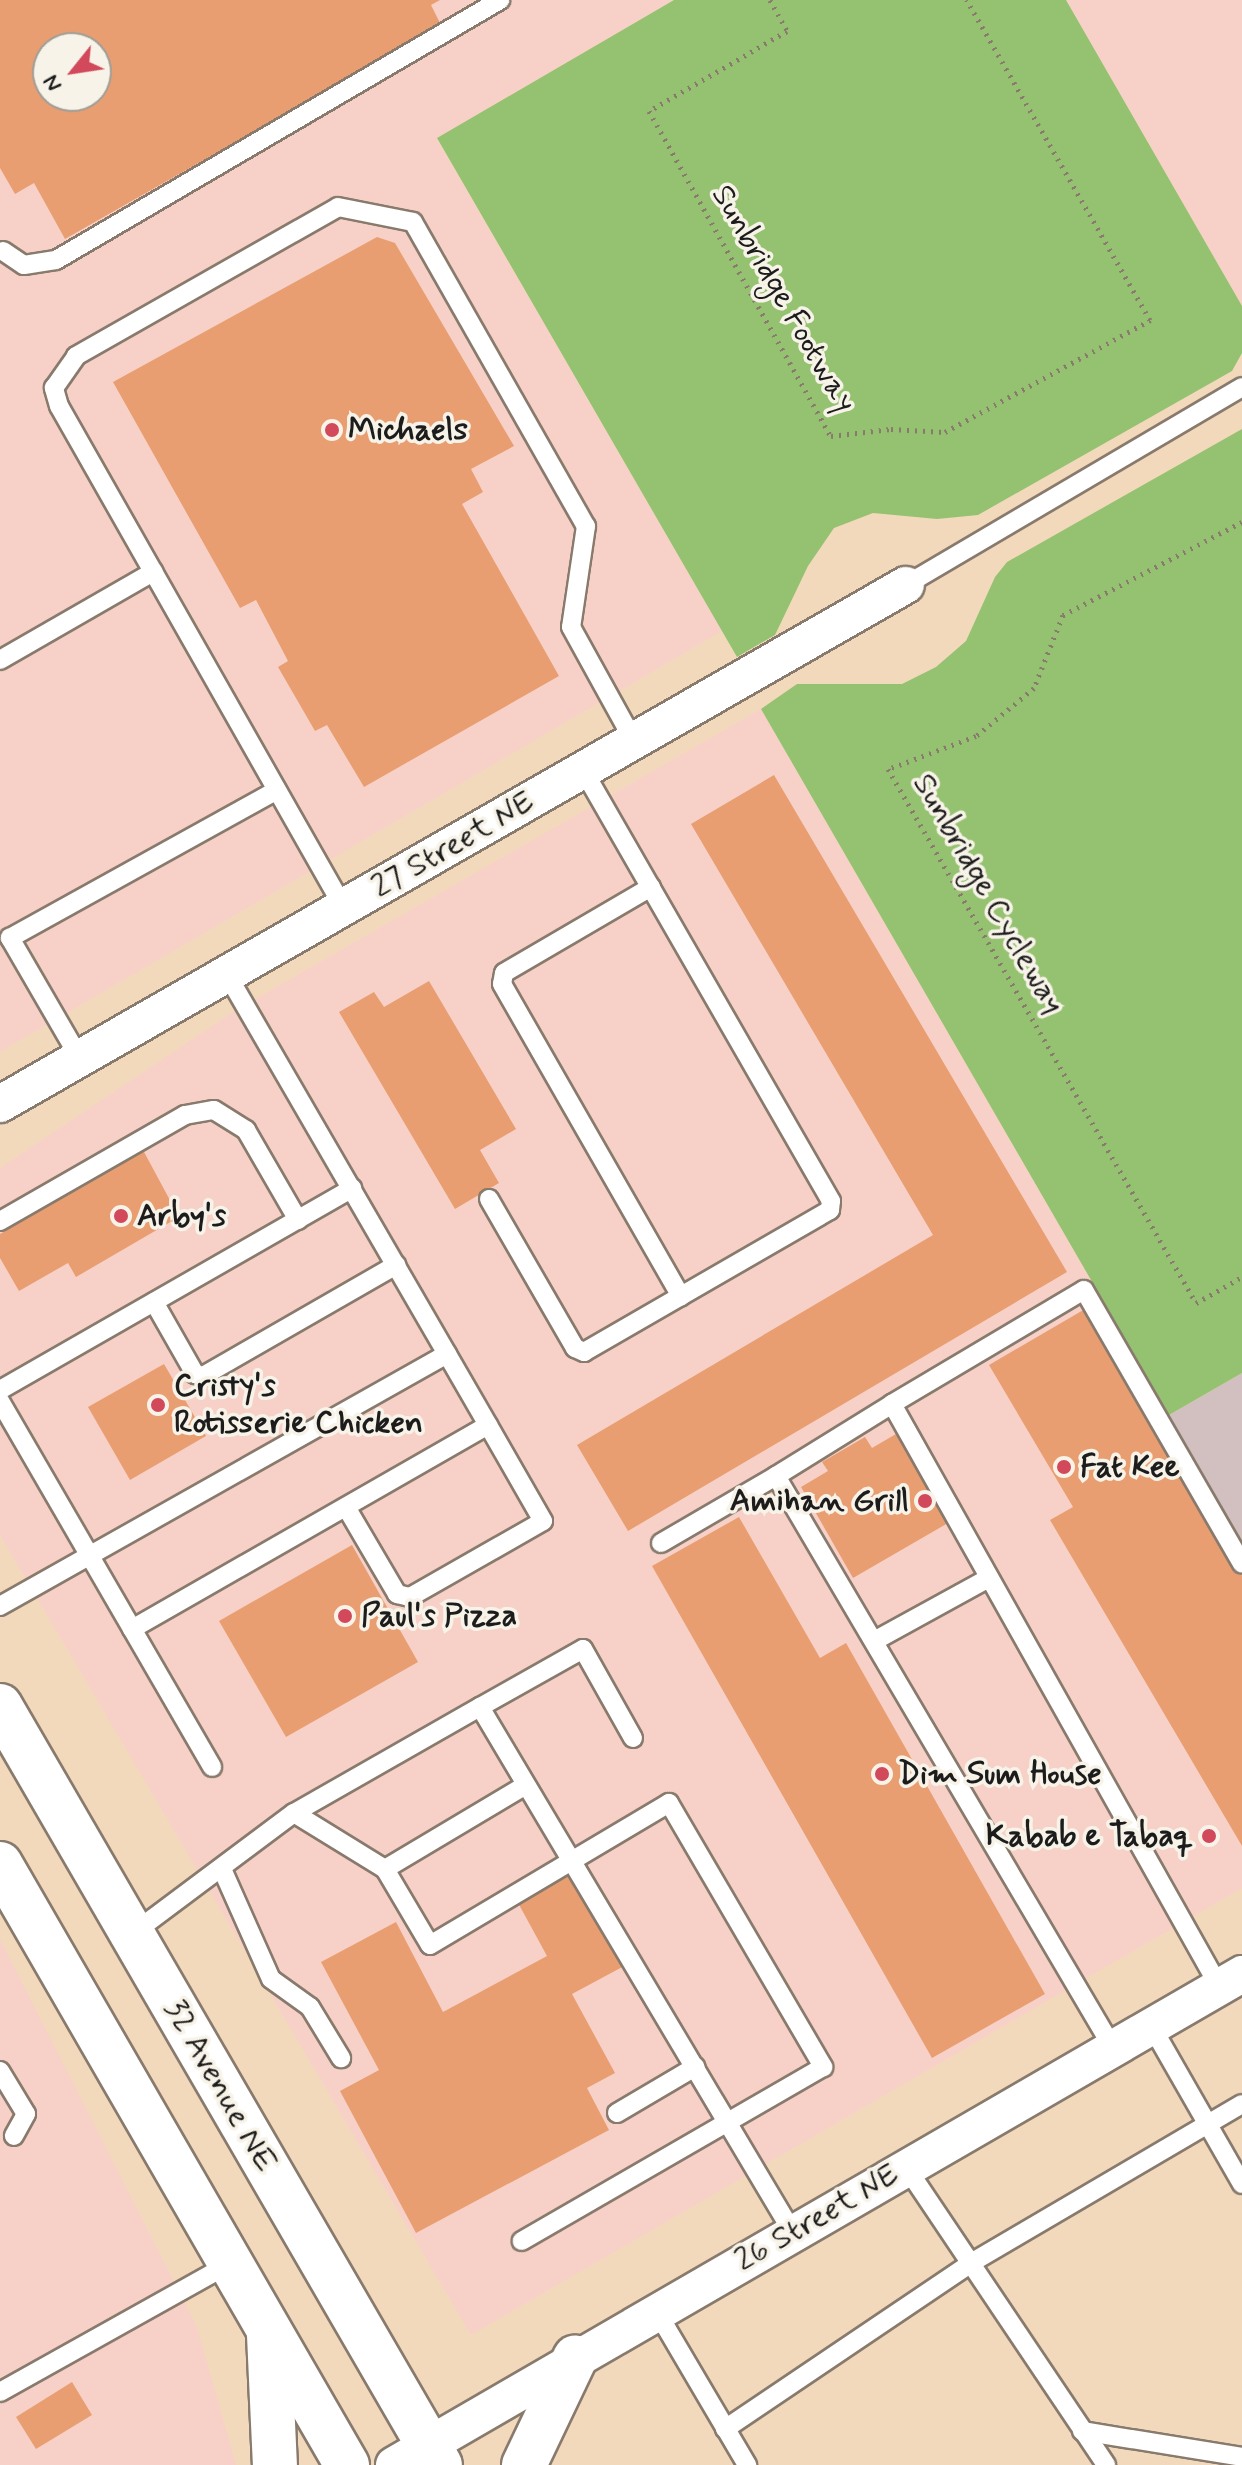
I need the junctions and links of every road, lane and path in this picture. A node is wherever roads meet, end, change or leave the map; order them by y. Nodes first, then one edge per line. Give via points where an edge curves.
1 (500, 0) edge
2 (770, 0) edge
3 (967, 0) edge
4 (1, 250) edge
5 (1242, 387) edge
6 (1242, 522) edge
7 (153, 572) junction
8 (906, 585) joint
9 (0, 660) edge
10 (634, 741) junction
11 (583, 770) junction
12 (277, 790) junction
13 (651, 887) junction
14 (344, 908) junction
15 (5, 941) edge
16 (226, 973) junction
17 (79, 1057) junction
18 (0, 1104) edge
19 (352, 1188) junction
20 (489, 1199) dead end
21 (298, 1220) junction
22 (0, 1221) edge
23 (396, 1265) junction
24 (1242, 1277) edge
25 (681, 1296) junction
26 (154, 1302) junction
27 (447, 1354) junction
28 (0, 1390) edge
29 (0, 1401) edge
30 (892, 1404) junction
31 (488, 1425) junction
32 (776, 1476) junction
33 (346, 1507) junction
34 (661, 1543) dead end
35 (90, 1556) junction
36 (1242, 1564) edge
37 (989, 1578) junction
38 (0, 1606) edge
39 (132, 1629) junction
40 (876, 1640) junction
41 (0, 1706) edge
42 (480, 1707) junction
43 (633, 1738) dead end
44 (212, 1767) dead end
45 (526, 1785) junction
46 (294, 1813) junction
47 (572, 1862) junction
48 (222, 1869) junction
49 (385, 1869) junction
50 (4, 1878) edge
51 (132, 1934) junction
52 (1231, 1981) edge
53 (1152, 2027) junction
54 (1113, 2048) junction
55 (341, 2058) dead end
56 (695, 2067) junction
57 (0, 2071) edge
58 (1242, 2104) edge
59 (617, 2113) dead end
60 (728, 2123) junction
61 (1208, 2124) junction
62 (11, 2136) edge
63 (906, 2167) junction
64 (1242, 2184) edge
65 (793, 2233) junction
66 (522, 2241) dead end
67 (231, 2263) junction
68 (971, 2263) junction
69 (657, 2312) junction
70 (268, 2328) junction
71 (575, 2358) junction
72 (0, 2392) edge
73 (725, 2429) junction
74 (1082, 2431) junction
75 (1242, 2457) edge
76 (421, 2458) edge
77 (275, 2465) edge
78 (347, 2465) edge
79 (524, 2465) edge
80 (747, 2465) edge
81 (1106, 2465) edge

1 - 4 lane via 56,260 24,265
2 - 3 path, Sunbridge Footway via 787,31 649,111 831,436 891,429 945,432 1150,320
5 - 8 lane
6 - 24 path, Sunbridge Cycleway via 1063,615 1034,688 976,736 888,769 1196,1303
7 - 9 lane
7 - 10 lane via 59,406 54,388 63,368 338,207 413,222 586,526 571,627
7 - 12 lane
8 - 10 street, 27 Street NE
10 - 11 street, 27 Street NE
11 - 13 lane
11 - 14 street, 27 Street NE
12 - 14 lane
12 - 15 lane
13 - 25 lane via 504,973 502,984
13 - 25 lane via 831,1201 830,1210
14 - 16 street, 27 Street NE
15 - 17 lane
16 - 17 street, 27 Street NE
16 - 19 lane
17 - 18 street, 27 Street NE
19 - 21 lane
19 - 23 lane
20 - 25 lane via 575,1348 584,1352
21 - 22 lane via 246,1130 214,1110 185,1115
21 - 26 lane
23 - 26 lane via 203,1376 195,1374
23 - 27 lane
26 - 28 lane
27 - 31 lane
27 - 35 lane
29 - 35 lane
30 - 32 lane
30 - 36 lane via 1084,1290
30 - 37 lane
31 - 33 lane
31 - 33 lane via 543,1521 410,1597 397,1594
32 - 34 lane
32 - 40 lane
33 - 39 lane
35 - 38 lane
35 - 39 lane
37 - 40 lane
37 - 52 lane
39 - 44 lane
40 - 54 lane
41 - 51 main road, 32 Avenue NE
42 - 43 lane via 583,1649
42 - 45 lane
42 - 46 lane
45 - 47 lane
45 - 49 lane
46 - 48 lane
46 - 49 lane
47 - 49 lane via 430,1945
47 - 56 lane
47 - 60 lane via 669,1803 823,2067
48 - 51 lane
48 - 55 lane via 271,1979 310,2007
50 - 67 main road
51 - 76 main road, 32 Avenue NE
52 - 53 street, 26 Street NE
53 - 54 street, 26 Street NE
53 - 61 lane
54 - 63 street, 26 Street NE
56 - 59 lane
56 - 60 lane
57 - 62 lane via 26,2114
58 - 61 lane
60 - 65 lane
60 - 66 lane
61 - 64 lane
61 - 68 lane
63 - 65 street, 26 Street NE
63 - 68 lane
65 - 69 street, 26 Street NE
67 - 70 main road
67 - 72 lane
68 - 73 lane
68 - 74 lane
69 - 71 street, 26 Street NE
69 - 73 lane
70 - 77 main road
70 - 78 main road
71 - 76 street, 26 Street NE
71 - 79 main road
73 - 80 lane
74 - 75 lane
74 - 81 lane

